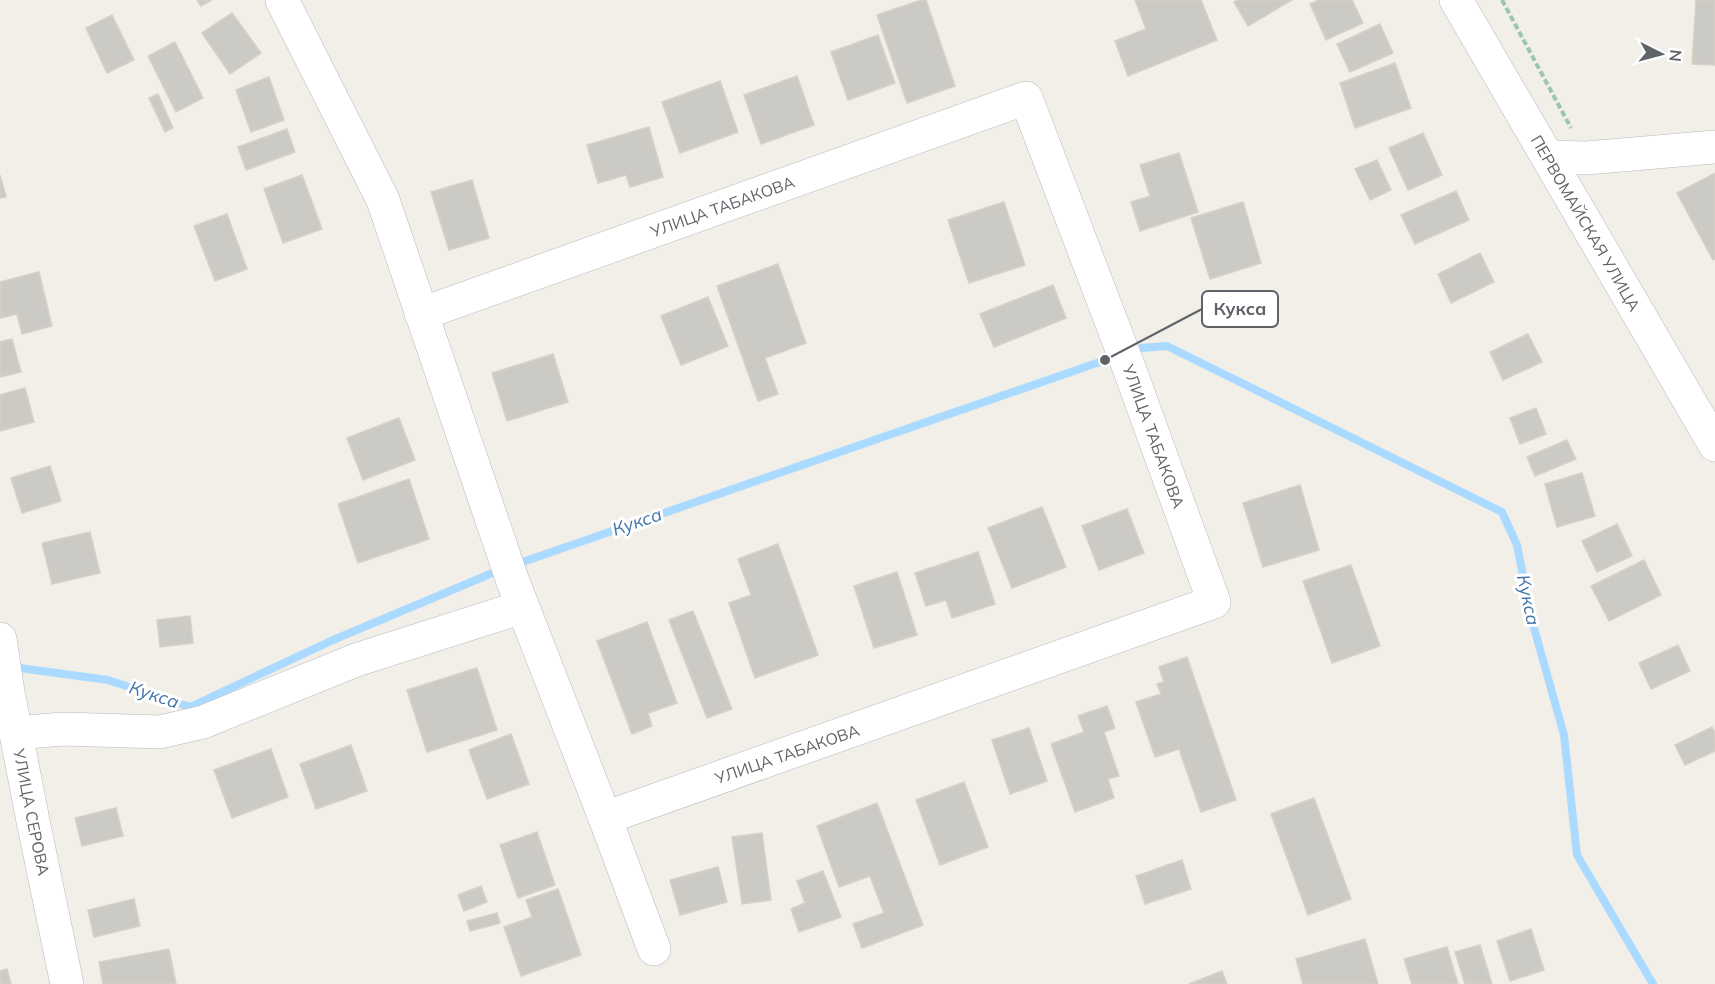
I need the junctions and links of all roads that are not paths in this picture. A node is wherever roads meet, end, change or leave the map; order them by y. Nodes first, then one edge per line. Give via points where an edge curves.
1 (282, 0) edge
2 (1456, 0) edge
3 (1715, 147) edge
4 (1548, 157) junction
5 (421, 314) junction
6 (1715, 445) edge
7 (513, 581) junction
8 (1, 642) edge
9 (16, 733) junction
10 (605, 818) junction
11 (654, 948) dead end
12 (67, 984) edge

1 - 5 street via 383,200
2 - 4 street, ПЕРВОМАЙСКАЯ УЛИЦА
3 - 4 street via 1587,158
4 - 6 street, ПЕРВОМАЙСКАЯ УЛИЦА
5 - 7 street
5 - 10 street, УЛИЦА ТАБАКОВА via 1026,98 1124,355 1214,602
7 - 9 street via 356,660 203,722 160,732 63,729
7 - 10 street
8 - 9 street, УЛИЦА СЕРОВА
9 - 12 street, УЛИЦА СЕРОВА
10 - 11 street

